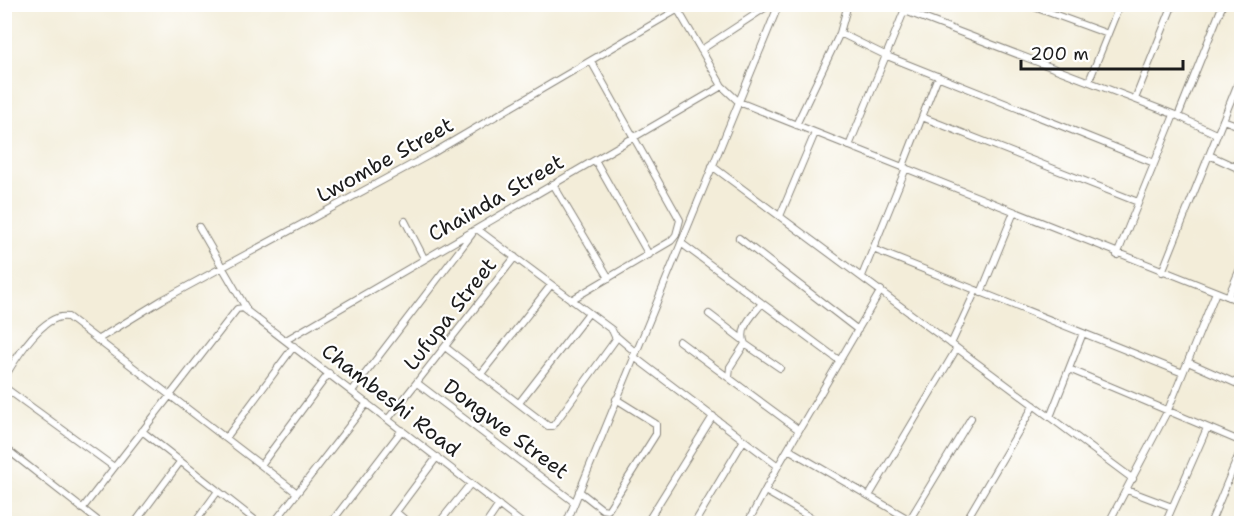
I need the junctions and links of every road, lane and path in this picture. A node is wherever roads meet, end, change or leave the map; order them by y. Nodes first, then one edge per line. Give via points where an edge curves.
1 (687, 4) edge
2 (771, 4) edge
3 (779, 4) edge
4 (848, 4) edge
5 (1026, 4) edge
6 (1120, 4) edge
7 (1173, 4) edge
8 (1223, 4) edge
9 (906, 8) edge
10 (678, 10) junction
11 (840, 33) junction
12 (1108, 34) junction
13 (701, 50) junction
14 (887, 56) junction
15 (591, 61) junction
16 (938, 76) junction
17 (1241, 78) edge
18 (1089, 81) junction
19 (723, 86) junction
20 (1135, 99) junction
21 (739, 102) junction
22 (1176, 115) junction
23 (922, 117) junction
24 (1223, 120) junction
25 (796, 125) junction
26 (1242, 127) edge
27 (815, 133) junction
28 (1216, 134) junction
29 (634, 137) junction
30 (849, 146) junction
31 (1209, 155) junction
32 (595, 160) junction
33 (1154, 163) junction
34 (712, 166) junction
35 (904, 167) junction
36 (1242, 170) edge
37 (553, 184) junction
38 (1138, 202) junction
39 (1014, 212) junction
40 (780, 216) junction
41 (405, 221) dead end
42 (199, 227) dead end
43 (476, 231) junction
44 (677, 233) junction
45 (739, 238) dead end
46 (682, 241) junction
47 (873, 249) junction
48 (649, 255) junction
49 (1117, 255) junction
50 (515, 257) junction
51 (424, 258) junction
52 (1242, 264) edge
53 (222, 268) junction
54 (1162, 272) junction
55 (862, 276) junction
56 (609, 278) junction
57 (551, 285) junction
58 (881, 290) junction
59 (978, 291) junction
60 (1216, 292) junction
61 (1228, 297) junction
62 (571, 300) junction
63 (1242, 302) edge
64 (762, 303) junction
65 (246, 308) junction
66 (709, 314) dead end
67 (588, 315) junction
68 (858, 330) junction
69 (1083, 333) junction
70 (615, 335) junction
71 (97, 340) junction
72 (286, 340) junction
73 (679, 341) dead end
74 (744, 342) junction
75 (294, 346) junction
76 (954, 346) junction
77 (446, 347) junction
78 (634, 354) junction
79 (840, 361) junction
80 (1188, 362) junction
81 (780, 368) dead end
82 (1069, 369) junction
83 (329, 373) junction
84 (482, 374) junction
85 (1183, 374) junction
86 (4, 378) edge
87 (729, 378) junction
88 (417, 382) junction
89 (1242, 386) edge
90 (4, 387) edge
91 (352, 391) junction
92 (170, 394) junction
93 (616, 399) junction
94 (367, 403) junction
95 (519, 403) junction
96 (1034, 405) junction
97 (1168, 410) junction
98 (713, 416) junction
99 (1050, 417) junction
100 (970, 418) dead end
101 (388, 419) junction
102 (1207, 428) junction
103 (402, 430) junction
104 (799, 430) junction
105 (142, 432) junction
106 (226, 438) junction
107 (744, 440) junction
108 (1242, 442) edge
109 (4, 447) edge
110 (1242, 447) edge
111 (788, 449) junction
112 (437, 457) junction
113 (180, 462) junction
114 (261, 465) junction
115 (778, 466) junction
116 (114, 467) junction
117 (1133, 479) junction
118 (471, 483) junction
119 (1127, 490) junction
120 (218, 491) junction
121 (579, 491) junction
122 (765, 491) junction
123 (297, 493) junction
124 (869, 496) junction
125 (574, 502) junction
126 (499, 505) junction
127 (1172, 507) junction
128 (82, 509) junction
129 (396, 512) junction
130 (910, 519) junction
131 (102, 524) edge
132 (134, 524) edge
133 (194, 524) edge
134 (260, 524) edge
135 (273, 524) edge
136 (330, 524) edge
137 (387, 524) edge
138 (410, 524) edge
139 (438, 524) edge
140 (486, 524) edge
141 (523, 524) edge
142 (566, 524) edge
143 (646, 524) edge
144 (694, 524) edge
145 (747, 524) edge
146 (822, 524) edge
147 (917, 524) edge
148 (964, 524) edge
149 (1108, 524) edge
150 (1165, 524) edge
151 (1210, 524) edge

1 - 10 street, Lwombe Street
2 - 13 street
3 - 21 street
4 - 11 street
5 - 12 street
6 - 12 street
7 - 20 street
8 - 22 street
9 - 14 street
9 - 18 street
10 - 13 street
10 - 15 street, Lwombe Street
11 - 14 street
11 - 25 street
12 - 18 street
13 - 19 street
14 - 16 street
14 - 30 street
15 - 29 street
15 - 53 street, Lwombe Street
16 - 23 street
16 - 33 street
17 - 24 street
18 - 20 street
19 - 21 street
19 - 29 street, Chainda Street
20 - 22 street
21 - 25 street
21 - 34 street
22 - 28 street
22 - 33 street
23 - 35 street
23 - 38 street
24 - 26 street
24 - 28 street
25 - 27 street
27 - 30 street
27 - 40 street
28 - 31 street
29 - 32 street, Chainda Street
29 - 44 street via 675,208 680,220
30 - 35 street
31 - 36 street
31 - 54 street
32 - 37 street, Chainda Street
32 - 48 street
33 - 38 street
34 - 40 street
34 - 46 street
35 - 39 street
35 - 47 street
37 - 43 street, Chainda Street
37 - 56 street
38 - 49 street
39 - 49 street
39 - 59 street
40 - 55 street
41 - 51 street
42 - 53 street
43 - 50 street
43 - 51 street, Chainda Street
43 - 91 street
44 - 46 street
44 - 48 street
45 - 68 street
46 - 64 street
46 - 78 street
47 - 55 street
47 - 59 street
48 - 56 street
49 - 54 street
50 - 57 street
50 - 77 street, Lufupa Street
51 - 72 street, Chainda Street
52 - 61 street
53 - 65 street
53 - 71 street, Lwombe Street
54 - 60 street
55 - 58 street
56 - 62 street
57 - 62 street
57 - 84 street
58 - 68 street
58 - 76 street
59 - 69 street
59 - 76 street
60 - 61 street
60 - 80 street
61 - 63 street
62 - 67 street
64 - 74 street via 743,328
64 - 79 street
65 - 72 street, Chambeshi Road
65 - 92 street via 237,309
66 - 74 street
67 - 70 street
67 - 95 street
68 - 79 street
69 - 82 street
69 - 85 street
70 - 78 street
70 - 95 street via 614,344 553,426
71 - 86 street via 68,317 59,316 31,338
71 - 92 street
72 - 75 street, Chambeshi Road
73 - 87 street
74 - 81 street
74 - 87 street via 730,367
75 - 83 street, Chambeshi Road
75 - 106 street
76 - 96 street
76 - 124 street
77 - 84 street
77 - 88 street, Lufupa Street
78 - 93 street
78 - 98 street
79 - 104 street
80 - 85 street
80 - 89 street
82 - 97 street
82 - 99 street
83 - 91 street, Chambeshi Road
83 - 114 street
84 - 95 street
85 - 97 street
87 - 104 street
88 - 101 street, Lufupa Street
88 - 125 street, Dongwe Street
90 - 116 street
91 - 94 street, Chambeshi Road
92 - 105 street
92 - 106 street
93 - 121 street
93 - 121 street via 656,424 656,434 608,510
94 - 101 street, Chambeshi Road
94 - 123 street
96 - 99 street
96 - 148 street
97 - 102 street
97 - 117 street
98 - 107 street
98 - 143 street
99 - 117 street
100 - 130 street
101 - 103 street, Chambeshi Road
102 - 108 street
102 - 127 street
103 - 112 street, Chambeshi Road
103 - 136 street
104 - 111 street
105 - 113 street
105 - 116 street
106 - 114 street
107 - 115 street
107 - 144 street
109 - 128 street
110 - 151 street
111 - 115 street
111 - 124 street
112 - 118 street, Chambeshi Road
112 - 129 street
113 - 120 street
113 - 132 street
114 - 123 street
115 - 122 street
116 - 128 street
117 - 119 street
118 - 126 street, Chambeshi Road
118 - 139 street
119 - 127 street
119 - 149 street
120 - 133 street
120 - 134 street
121 - 125 street
122 - 145 street
122 - 146 street
123 - 135 street
124 - 130 street
125 - 142 street
126 - 140 street
126 - 141 street, Chambeshi Road
127 - 150 street
128 - 131 street
129 - 137 street
129 - 138 street
130 - 147 street

